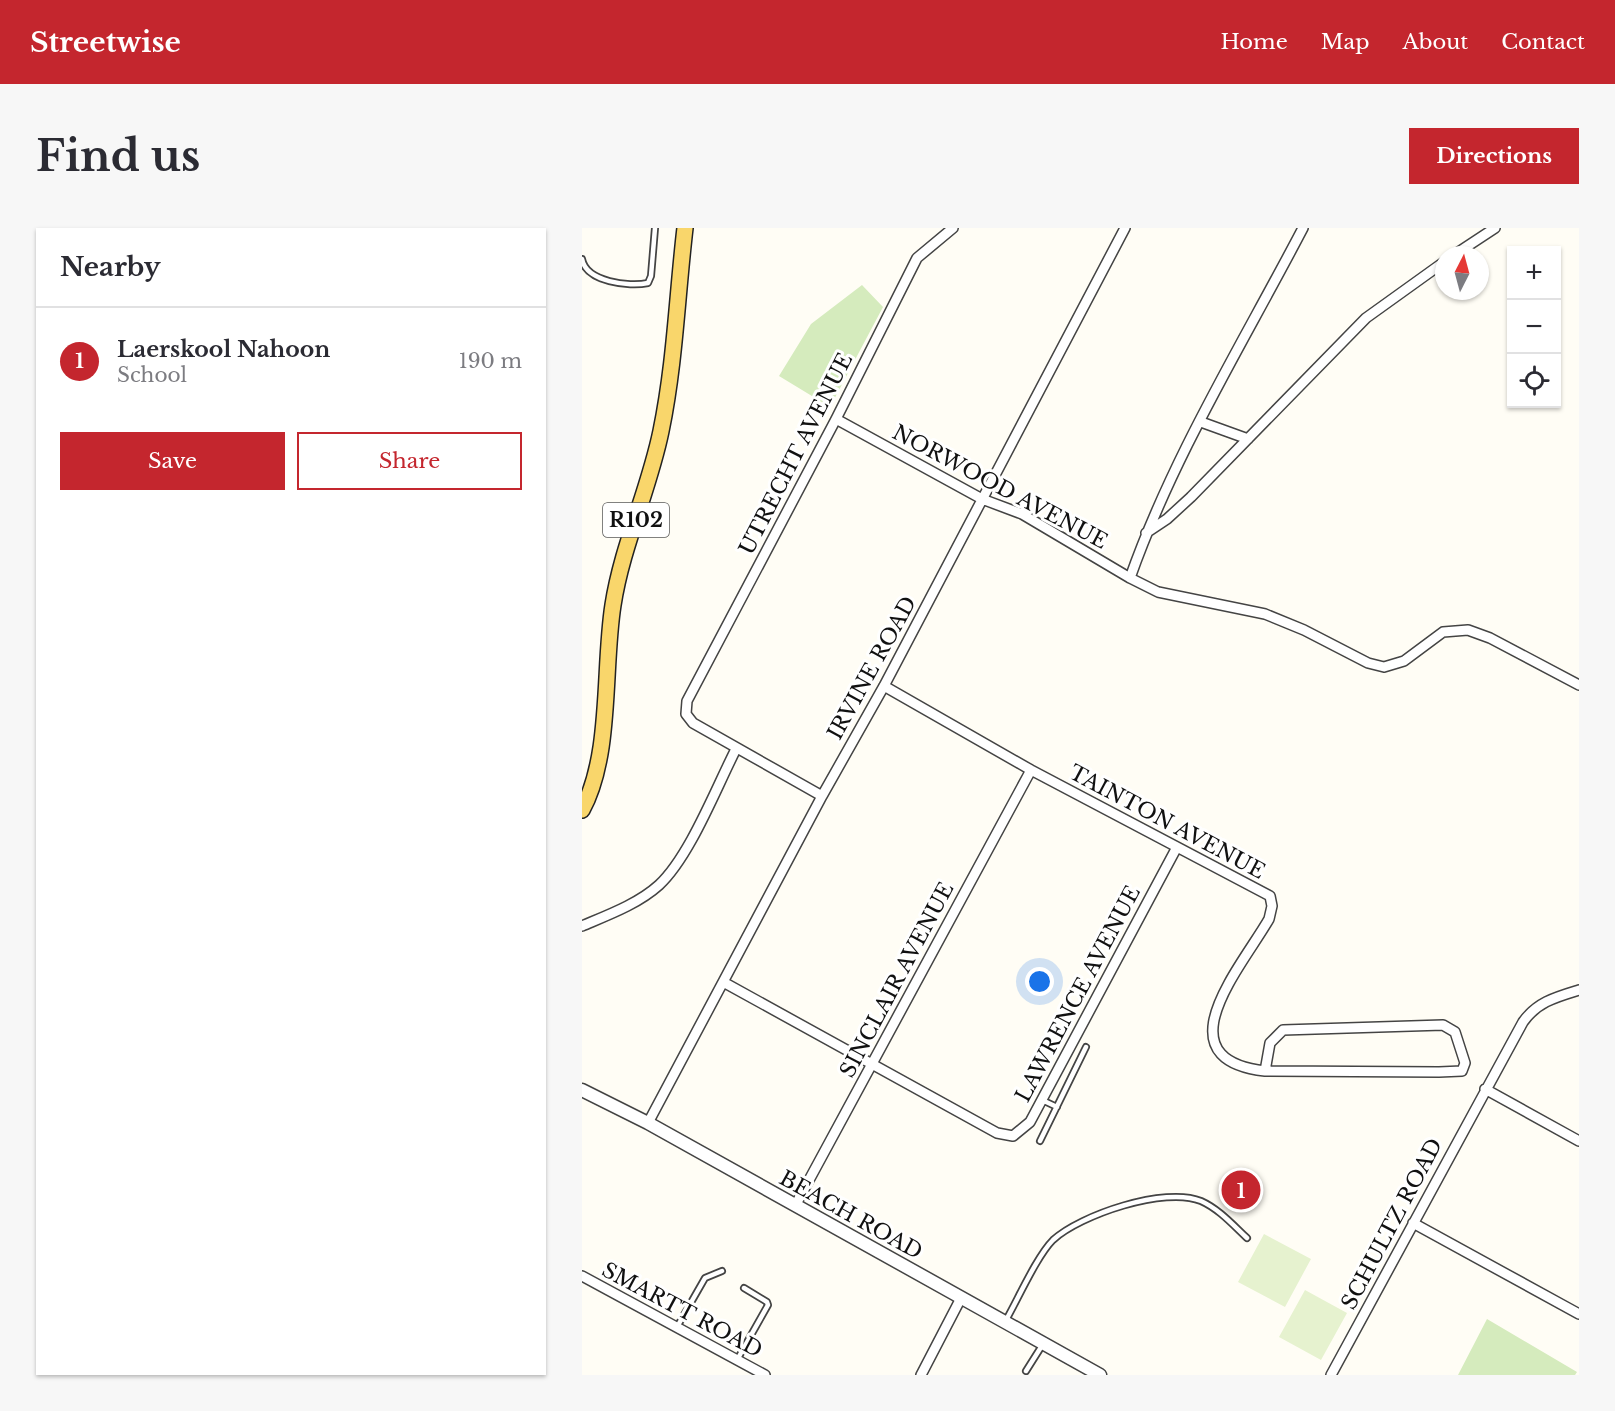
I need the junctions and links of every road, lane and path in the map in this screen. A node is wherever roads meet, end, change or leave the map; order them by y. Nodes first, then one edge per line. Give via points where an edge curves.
1 (655, 228) edge
2 (685, 228) edge
3 (953, 228) edge
4 (1125, 228) edge
5 (1303, 228) edge
6 (1495, 228) edge
7 (1468, 246) edge
8 (582, 259) edge
9 (1435, 268) edge
10 (836, 419) junction
11 (1201, 422) junction
12 (1248, 439) junction
13 (982, 499) junction
14 (1146, 533) junction
15 (1130, 578) junction
16 (1579, 685) edge
17 (884, 686) junction
18 (736, 749) junction
19 (1031, 770) junction
20 (822, 796) junction
21 (582, 810) edge
22 (1177, 848) junction
23 (582, 926) edge
24 (725, 983) junction
25 (1579, 990) edge
26 (1086, 1047) dead end
27 (873, 1064) junction
28 (1265, 1071) junction
29 (1485, 1089) junction
30 (582, 1090) edge
31 (1042, 1100) junction
32 (1058, 1107) junction
33 (648, 1123) junction
34 (1579, 1140) edge
35 (1040, 1141) dead end
36 (795, 1206) junction
37 (1413, 1224) junction
38 (1248, 1238) dead end
39 (722, 1271) dead end
40 (582, 1276) edge
41 (744, 1288) dead end
42 (961, 1298) junction
43 (1579, 1314) edge
44 (1005, 1323) junction
45 (677, 1327) junction
46 (1043, 1344) junction
47 (737, 1360) junction
48 (1026, 1371) dead end
49 (765, 1375) edge
50 (921, 1375) edge
51 (1100, 1375) edge
52 (1331, 1375) edge

1 - 8 lane via 648,283 606,280 586,269
2 - 21 main road, R102 via 675,348 661,432 618,580 597,772
3 - 10 street, UTRECHT AVENUE via 917,258
4 - 13 street, IRVINE ROAD
5 - 11 street
6 - 7 street
9 - 12 street via 1366,318
10 - 13 street, NORWOOD AVENUE
10 - 18 street, UTRECHT AVENUE via 693,687 686,708 693,723
11 - 12 street
11 - 14 street via 1157,504
12 - 14 street via 1167,519
13 - 15 street, NORWOOD AVENUE via 1022,514
13 - 17 street, IRVINE ROAD
14 - 15 street
15 - 16 street, NORWOOD AVENUE via 1158,592 1272,616 1368,663 1390,666 1404,661 1436,635 1461,629 1490,638
17 - 19 street, TAINTON AVENUE
17 - 20 street, IRVINE ROAD
18 - 20 street
18 - 23 street via 667,877 642,896
19 - 22 street, TAINTON AVENUE
19 - 27 street, SINCLAIR AVENUE
20 - 24 street, IRVINE ROAD
22 - 28 street, TAINTON AVENUE via 1271,899 1269,919 1218,1001 1211,1027 1214,1041 1228,1059 1240,1067
22 - 31 street, LAWRENCE AVENUE
24 - 27 street
24 - 33 street, IRVINE ROAD
25 - 29 street, SCHULTZ ROAD via 1554,997 1531,1011
26 - 32 lane
27 - 31 street, LAWRENCE AVENUE via 997,1133 1018,1134
27 - 36 street, SINCLAIR AVENUE
28 - 28 street, TAINTON AVENUE via 1462,1071 1465,1063 1459,1039 1443,1025 1283,1029 1270,1043
29 - 34 street
29 - 37 street, SCHULTZ ROAD
30 - 33 street, BEACH ROAD
31 - 32 lane
32 - 35 lane
33 - 36 street, BEACH ROAD
36 - 42 street, BEACH ROAD
37 - 43 street
37 - 52 street, SCHULTZ ROAD
38 - 44 lane via 1211,1207 1174,1196 1082,1220 1050,1244
39 - 45 lane via 705,1278
40 - 45 street, SMARTT ROAD
41 - 47 lane via 768,1305
42 - 44 street, BEACH ROAD
42 - 50 street
44 - 46 street, BEACH ROAD
45 - 47 street, SMARTT ROAD
46 - 48 lane
46 - 51 street, BEACH ROAD
47 - 49 street, SMARTT ROAD

